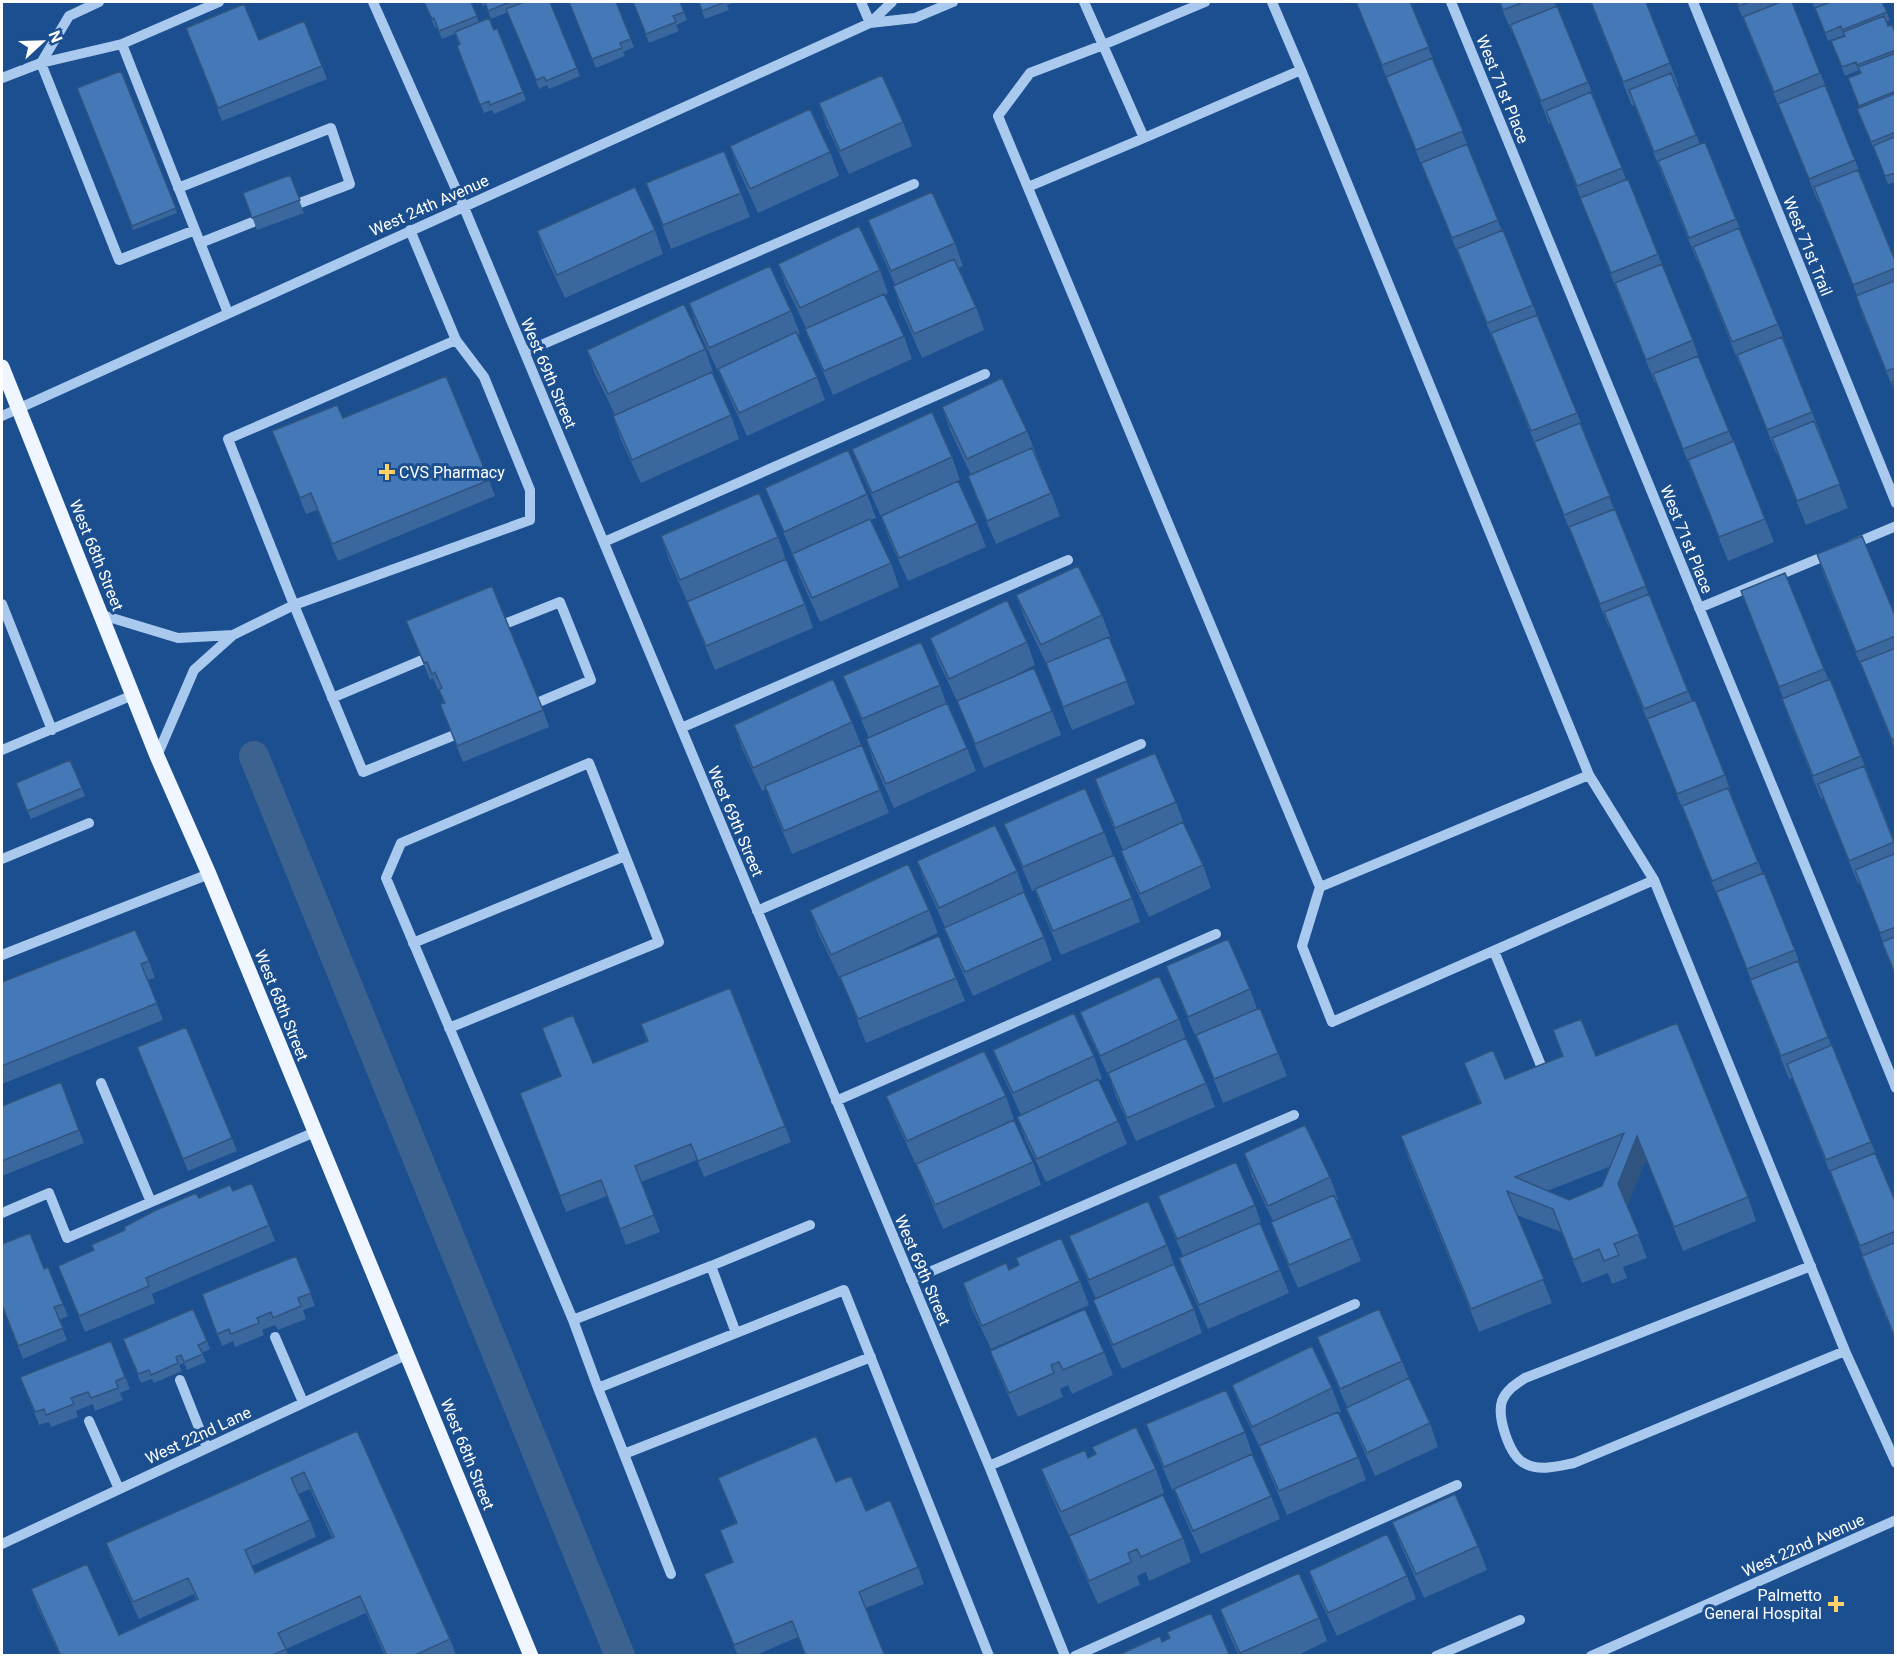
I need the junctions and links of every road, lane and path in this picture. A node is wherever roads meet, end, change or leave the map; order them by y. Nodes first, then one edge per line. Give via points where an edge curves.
1 (99, 2) edge
2 (219, 2) edge
3 (373, 2) edge
4 (861, 2) edge
5 (892, 2) edge
6 (953, 2) edge
7 (1084, 2) edge
8 (1205, 2) edge
9 (1272, 2) edge
10 (1451, 2) edge
11 (1693, 2) edge
12 (86, 4) edge
13 (870, 23) junction
14 (122, 44) junction
15 (1103, 45) junction
16 (41, 63) junction
17 (1301, 70) junction
18 (2, 78) edge
19 (1144, 138) junction
20 (914, 184) dead end
21 (1028, 187) junction
22 (178, 188) junction
23 (300, 203) edge
24 (463, 206) junction
25 (254, 222) edge
26 (195, 230) junction
27 (410, 230) junction
28 (200, 243) junction
29 (228, 313) junction
30 (456, 340) junction
31 (525, 352) junction
32 (2, 367) edge
33 (985, 374) dead end
34 (18, 408) junction
35 (2, 416) edge
36 (1896, 502) edge
37 (1896, 526) edge
38 (604, 542) junction
39 (1068, 560) dead end
40 (2, 604) edge
41 (294, 605) junction
42 (1699, 608) junction
43 (102, 615) junction
44 (507, 623) edge
45 (233, 635) junction
46 (422, 660) edge
47 (133, 695) junction
48 (332, 698) junction
49 (539, 702) edge
50 (681, 728) junction
51 (52, 730) junction
52 (452, 736) edge
53 (1141, 744) dead end
54 (2, 750) edge
55 (157, 756) junction
56 (1589, 775) junction
57 (89, 824) dead end
58 (626, 856) junction
59 (2, 859) edge
60 (209, 874) junction
61 (1654, 880) junction
62 (1320, 887) junction
63 (757, 911) junction
64 (1216, 934) dead end
65 (413, 943) junction
66 (1494, 951) junction
67 (2, 955) edge
68 (449, 1028) junction
69 (1542, 1068) edge
70 (102, 1083) dead end
71 (1896, 1088) edge
72 (837, 1101) junction
73 (1294, 1115) dead end
74 (315, 1132) junction
75 (151, 1202) junction
76 (2, 1213) edge
77 (810, 1225) dead end
78 (711, 1266) junction
79 (1810, 1266) junction
80 (911, 1280) junction
81 (1355, 1304) dead end
82 (573, 1320) junction
83 (736, 1333) junction
84 (275, 1337) edge
85 (1845, 1351) junction
86 (408, 1354) junction
87 (871, 1357) junction
88 (180, 1380) dead end
89 (598, 1388) junction
90 (303, 1402) junction
91 (89, 1420) edge
92 (207, 1448) junction
93 (624, 1454) junction
94 (1896, 1463) edge
95 (989, 1466) junction
96 (1457, 1485) dead end
97 (119, 1489) junction
98 (1896, 1520) edge
99 (2, 1545) edge
100 (671, 1574) dead end
101 (1520, 1620) dead end
102 (531, 1656) edge
103 (989, 1656) edge
104 (1065, 1656) edge
105 (1075, 1656) edge
106 (1436, 1656) edge
107 (1591, 1656) edge

1 - 12 street
2 - 14 street
3 - 24 street, West 69th Street
4 - 13 street
5 - 13 street, West 24th Avenue
6 - 13 street, West 24th Avenue via 915,18
7 - 15 street
8 - 15 street
9 - 17 street
10 - 42 street, West 71st Place
11 - 36 street, West 71st Trail
12 - 16 street via 69,16
13 - 24 street, West 24th Avenue
14 - 16 street
14 - 22 street
15 - 19 street
15 - 21 street via 1030,73 998,116
16 - 18 street
16 - 26 street via 119,260
17 - 19 street
17 - 56 street
19 - 21 street
20 - 31 street
21 - 62 street
22 - 23 street via 330,128 350,184
22 - 26 street
24 - 27 street, West 24th Avenue
24 - 31 street, West 69th Street
25 - 28 street
26 - 28 street
27 - 29 street, West 24th Avenue
27 - 30 street
28 - 29 street
29 - 34 street, West 24th Avenue
30 - 41 street via 228,439
30 - 41 street via 484,377 530,490 530,520
31 - 38 street, West 69th Street
32 - 34 main road, West 68th Street
33 - 38 street
34 - 35 street, West 24th Avenue
34 - 43 main road, West 68th Street
37 - 42 street
38 - 50 street, West 69th Street
39 - 50 street
40 - 51 street
41 - 45 street
41 - 48 street
42 - 71 street, West 71st Place
43 - 45 street via 177,638
43 - 47 main road, West 68th Street
44 - 49 street via 560,602 591,680
45 - 55 street via 194,670
46 - 48 street
47 - 51 street
47 - 55 main road, West 68th Street
48 - 52 street via 363,772
50 - 63 street, West 69th Street
51 - 54 street
53 - 63 street
55 - 60 main road, West 68th Street
56 - 61 street
56 - 62 street
57 - 59 street
58 - 65 street
58 - 65 street via 590,763 402,843 386,878
58 - 68 street via 659,942
60 - 67 street
60 - 74 main road, West 68th Street
61 - 66 street
61 - 79 street
62 - 66 street via 1302,946 1332,1022
63 - 72 street, West 69th Street
64 - 72 street
65 - 68 street
66 - 69 street
68 - 82 street
70 - 75 street
72 - 80 street, West 69th Street
73 - 80 street
74 - 75 street
74 - 86 main road, West 68th Street
75 - 76 street via 67,1238 49,1193
77 - 78 street
78 - 82 street
78 - 83 street
79 - 85 street
79 - 85 street via 1525,1378 1502,1401 1500,1420 1510,1446 1524,1463 1546,1468 1574,1463
80 - 95 street, West 69th Street
81 - 95 street
82 - 89 street
83 - 87 street via 844,1290
83 - 89 street
84 - 90 street
85 - 94 street
86 - 90 street, West 22nd Lane
86 - 102 main road, West 68th Street
87 - 93 street
87 - 103 street
88 - 92 street
89 - 93 street
90 - 92 street, West 22nd Lane
91 - 97 street
92 - 97 street, West 22nd Lane
93 - 100 street
95 - 104 street, West 69th Street
96 - 105 street
97 - 99 street, West 22nd Lane
98 - 107 street, West 22nd Avenue
101 - 106 street

